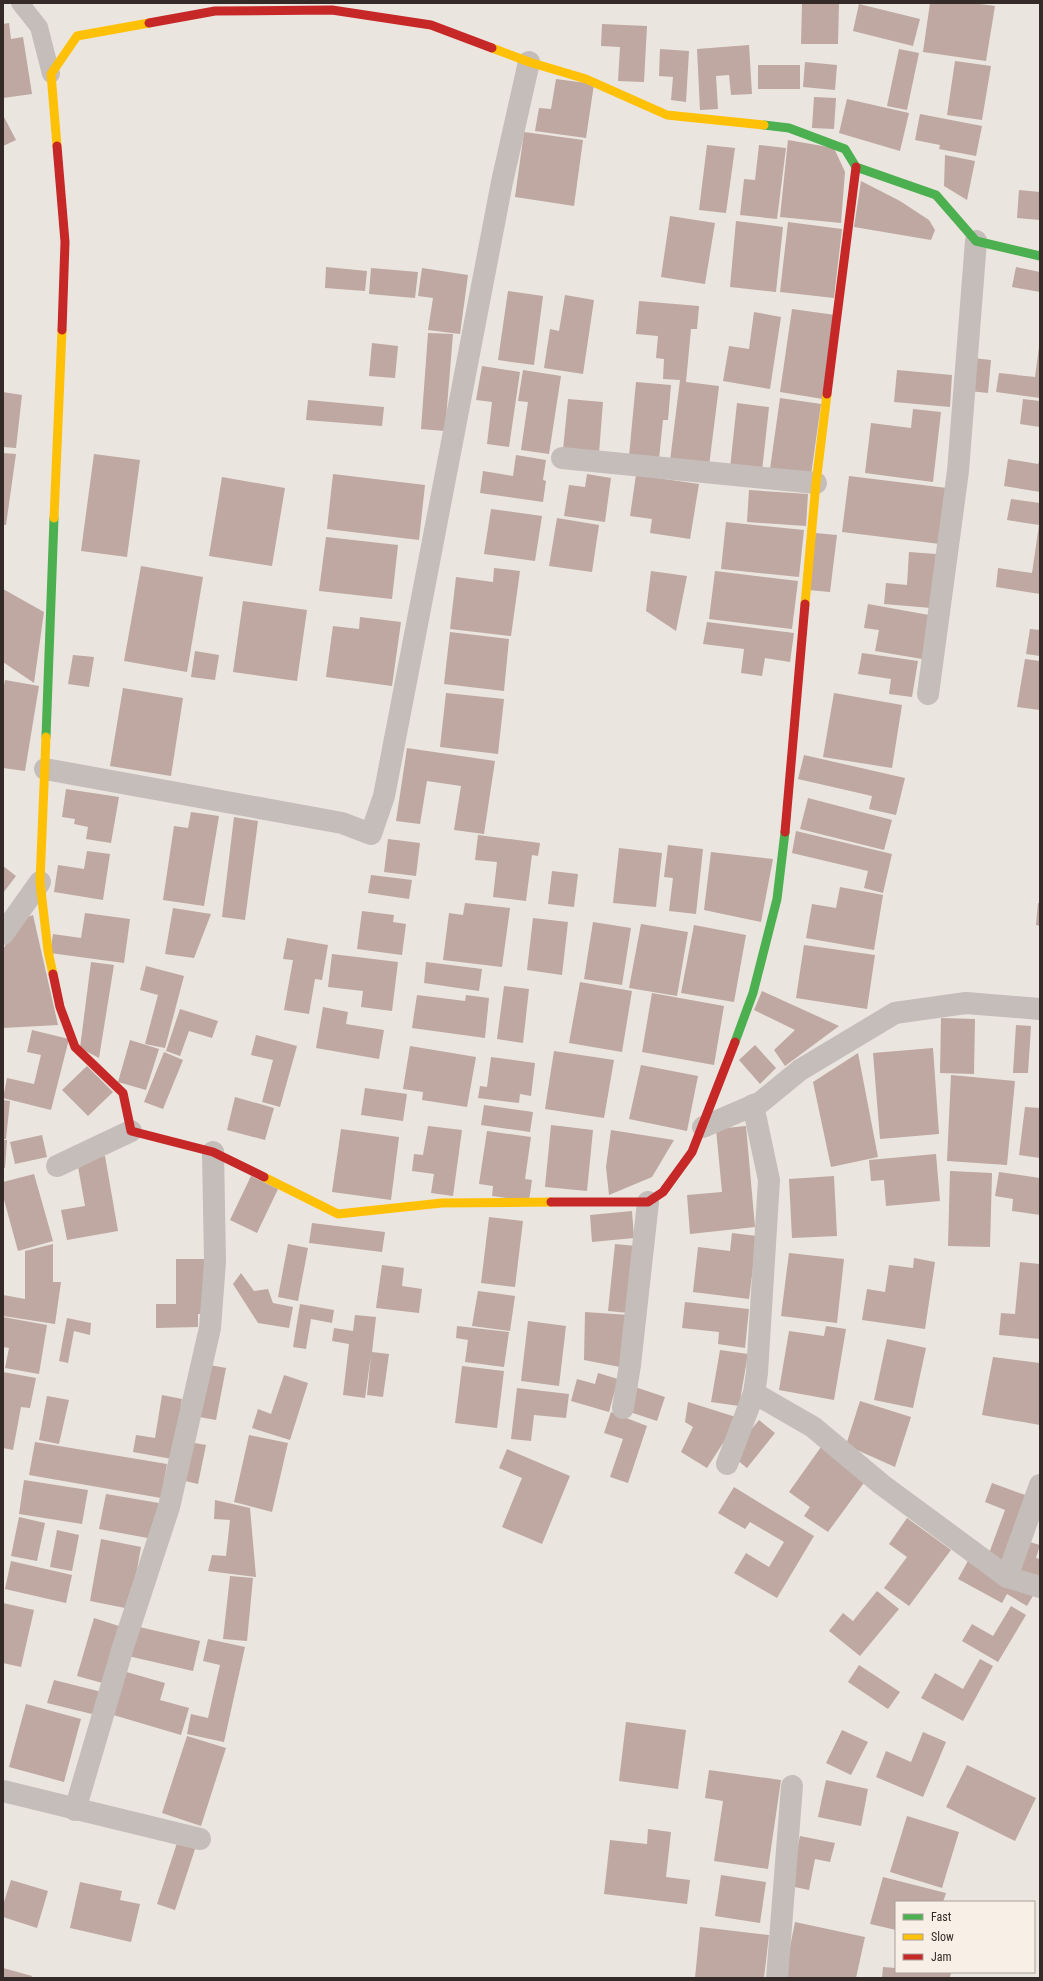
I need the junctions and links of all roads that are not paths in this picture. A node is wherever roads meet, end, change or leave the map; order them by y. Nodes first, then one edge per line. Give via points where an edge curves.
1 (20, 3) edge
2 (529, 62) junction
3 (51, 74) junction
4 (856, 167) junction
5 (976, 241) junction
6 (1040, 256) edge
7 (562, 458) dead end
8 (816, 483) junction
9 (928, 694) dead end
10 (45, 769) junction
11 (40, 882) junction
12 (3, 934) edge
13 (1040, 1009) edge
14 (753, 1105) junction
15 (704, 1127) junction
16 (131, 1131) junction
17 (213, 1152) junction
18 (56, 1166) dead end
19 (648, 1202) junction
20 (754, 1393) junction
21 (623, 1408) dead end
22 (727, 1464) dead end
23 (1040, 1485) edge
24 (1007, 1577) junction
25 (1040, 1587) edge
26 (792, 1786) dead end
27 (3, 1791) edge
28 (74, 1810) junction
29 (200, 1839) dead end
30 (777, 1978) edge

1 - 3 lane via 39,27
2 - 3 street via 431,25 332,10 215,11 77,36
2 - 4 street via 586,79 667,115 789,128 845,149
2 - 10 street via 502,182 384,796 371,834 342,823
3 - 10 street via 65,242
4 - 5 street via 936,195
4 - 8 street
5 - 6 street
5 - 9 street via 958,471
7 - 8 street
8 - 15 street via 777,899 754,993
10 - 11 street
11 - 12 street
11 - 16 street via 48,951 60,1007 75,1047 123,1093
13 - 14 street via 966,1003 895,1013 800,1070 762,1102
14 - 15 street
14 - 20 street via 769,1180
15 - 19 street via 692,1152 663,1192
16 - 17 street
16 - 18 street
17 - 19 street via 338,1214 442,1203
17 - 28 street via 214,1262 210,1328 169,1507 123,1647
19 - 21 street
20 - 22 street
20 - 24 street via 813,1427 881,1484
23 - 24 street
24 - 25 street
26 - 30 street
27 - 28 street
28 - 29 street

